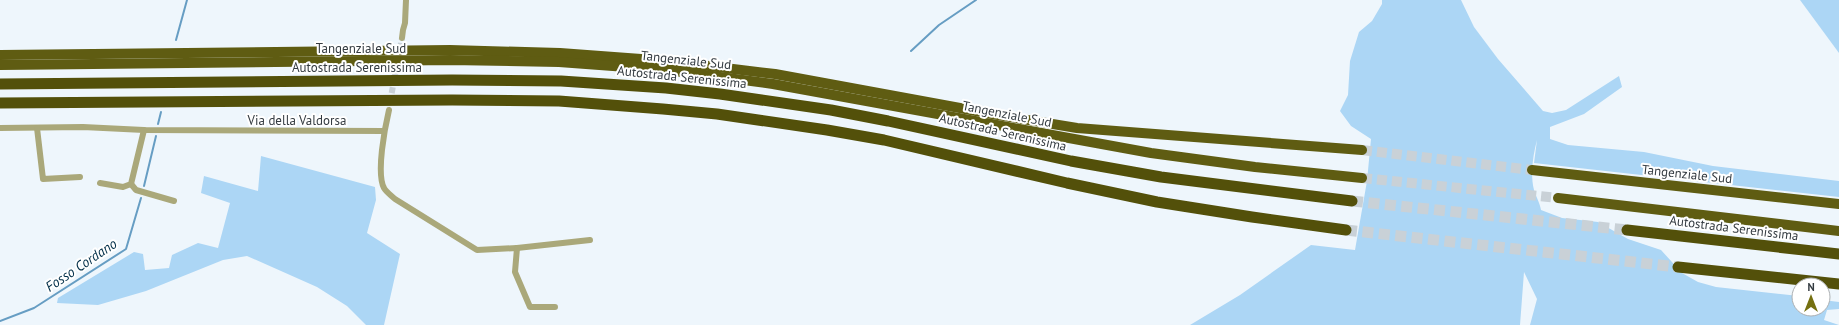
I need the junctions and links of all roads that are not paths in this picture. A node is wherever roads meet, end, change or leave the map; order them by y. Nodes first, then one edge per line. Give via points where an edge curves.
1 (406, 0) edge
2 (402, 38) tunnel mouth
3 (0, 55) edge
4 (0, 65) edge
5 (0, 84) edge
6 (0, 104) edge
7 (389, 110) tunnel mouth
8 (0, 128) edge
9 (37, 128) junction
10 (144, 130) junction
11 (384, 131) junction
12 (1362, 150) tunnel mouth
13 (1532, 170) tunnel mouth
14 (80, 177) dead end
15 (1362, 178) tunnel mouth
16 (100, 183) dead end
17 (131, 184) junction
18 (1558, 198) tunnel mouth
19 (174, 201) dead end
20 (1352, 201) tunnel mouth
21 (1839, 204) edge
22 (1346, 230) tunnel mouth
23 (1626, 230) tunnel mouth
24 (1839, 231) edge
25 (590, 240) dead end
26 (517, 248) junction
27 (1839, 254) edge
28 (1678, 267) tunnel mouth
29 (1839, 284) edge
30 (555, 307) dead end

1 - 2 street via 406,23 402,30
3 - 12 highway, Tangenziale Sud via 450,50 568,54 668,61 775,74 1077,128
4 - 15 highway, Tangenziale Sud via 450,60 559,62 667,70 781,85 1151,153
5 - 20 highway, Autostrada Serenissima via 452,80 561,81 666,88 831,110 1070,161 1161,177
6 - 22 highway via 452,100 559,101 663,109 884,140 1157,202
7 - 11 street
8 - 9 street, Via della Valdorsa
9 - 10 street, Via della Valdorsa
9 - 14 street via 43,179
10 - 11 street, Via della Valdorsa
10 - 17 street
11 - 26 street via 381,177 384,189 395,199 477,250
13 - 21 highway, Tangenziale Sud
16 - 17 street via 123,188
17 - 19 street via 136,190
18 - 24 highway
23 - 27 highway, Autostrada Serenissima
25 - 26 street
26 - 30 street via 515,272 530,307
28 - 29 highway

